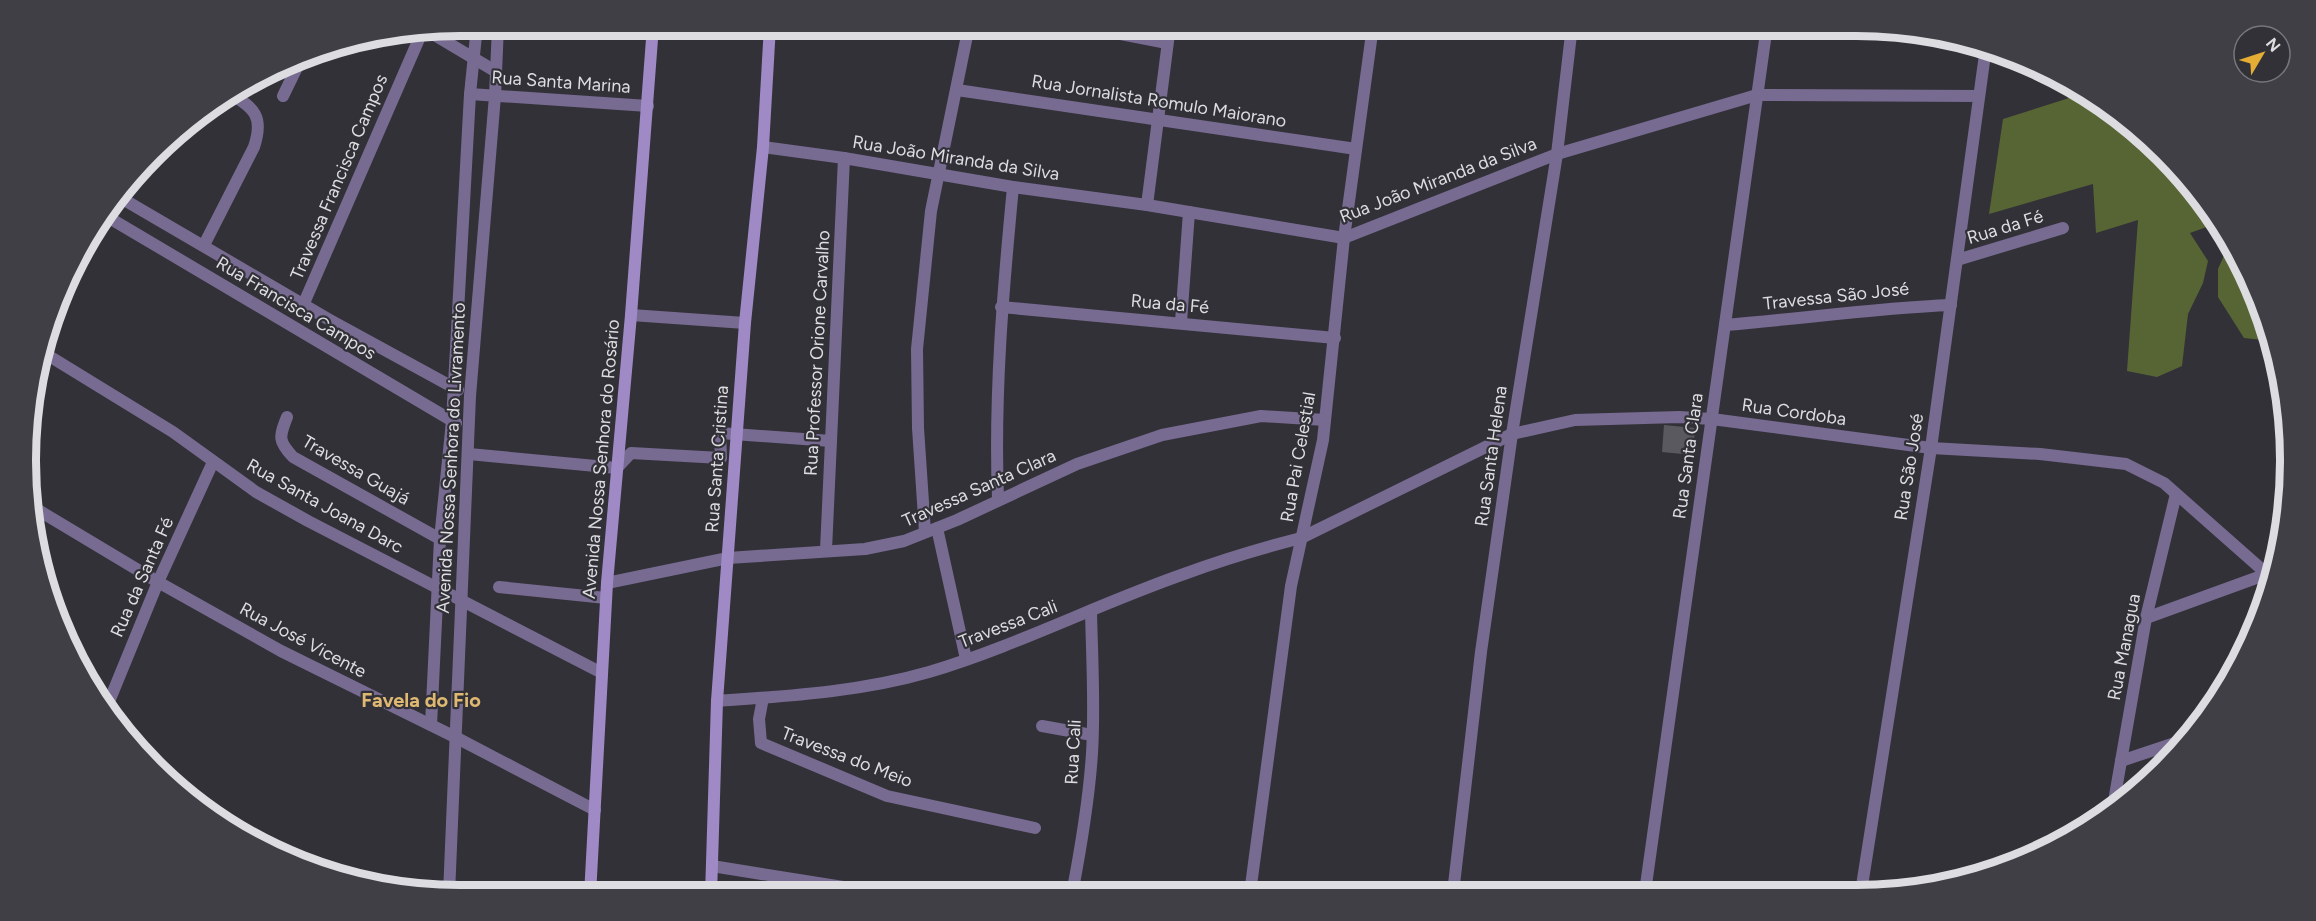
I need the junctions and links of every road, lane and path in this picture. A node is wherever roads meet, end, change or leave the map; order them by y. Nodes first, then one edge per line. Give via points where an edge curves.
1 (476, 36) edge
2 (497, 36) edge
3 (652, 36) edge
4 (769, 36) edge
5 (967, 36) edge
6 (1128, 36) edge
7 (1168, 36) edge
8 (1372, 36) edge
9 (1571, 36) edge
10 (1766, 36) edge
11 (438, 37) edge
12 (419, 38) edge
13 (1167, 44) junction
14 (1985, 57) edge
15 (475, 59) junction
16 (296, 69) edge
17 (495, 71) junction
18 (957, 90) junction
19 (471, 94) junction
20 (1757, 95) junction
21 (283, 96) dead end
22 (495, 96) junction
23 (1979, 96) junction
24 (238, 100) edge
25 (648, 106) junction
26 (1158, 119) junction
27 (763, 147) junction
28 (1356, 149) junction
29 (1557, 154) junction
30 (844, 158) junction
31 (940, 176) junction
32 (1013, 187) junction
33 (125, 200) edge
34 (1147, 205) junction
35 (1189, 212) junction
36 (112, 219) edge
37 (2063, 228) dead end
38 (1344, 238) junction
39 (204, 245) junction
40 (1957, 260) junction
41 (304, 303) junction
42 (1951, 305) junction
43 (1001, 307) junction
44 (631, 315) junction
45 (1181, 322) junction
46 (745, 323) junction
47 (1725, 325) junction
48 (1335, 338) junction
49 (49, 356) edge
50 (453, 387) junction
51 (470, 396) junction
52 (286, 417) dead end
53 (1712, 419) junction
54 (1325, 420) junction
55 (452, 421) junction
56 (468, 430) junction
57 (737, 434) junction
58 (1512, 434) junction
59 (831, 441) junction
60 (1931, 448) junction
61 (469, 454) junction
62 (213, 462) junction
63 (617, 468) junction
64 (2176, 494) junction
65 (998, 499) junction
66 (39, 511) edge
67 (931, 530) junction
68 (440, 538) junction
69 (1301, 538) junction
70 (826, 550) junction
71 (728, 558) junction
72 (2266, 570) edge
73 (2264, 575) edge
74 (158, 582) junction
75 (607, 582) junction
76 (499, 587) dead end
77 (437, 588) junction
78 (606, 598) junction
79 (460, 599) junction
80 (1091, 611) junction
81 (2146, 618) junction
82 (966, 659) junction
83 (602, 673) junction
84 (763, 698) junction
85 (110, 699) edge
86 (717, 701) junction
87 (431, 725) junction
88 (1042, 726) dead end
89 (1092, 735) junction
90 (455, 737) junction
91 (2171, 744) edge
92 (2121, 761) junction
93 (2115, 796) edge
94 (596, 810) junction
95 (1035, 828) dead end
96 (712, 866) junction
97 (449, 885) edge
98 (591, 885) edge
99 (711, 885) edge
100 (831, 885) edge
101 (1074, 885) edge
102 (1252, 885) edge
103 (1454, 885) edge
104 (1646, 885) edge
105 (1862, 885) edge

1 - 15 street, Avenida Nossa Senhora do Livramento
2 - 17 street, Avenida Nossa Senhora do Livramento
3 - 25 main road, Avenida Nossa Senhora do Rosário
4 - 27 main road, Rua Santa Cristina
5 - 18 street
6 - 13 street
7 - 13 street
8 - 28 street, Rua Pai Celestial
9 - 29 street, Rua Santa Helena
10 - 20 street, Rua Santa Clara
11 - 15 street
12 - 41 street, Travessa Francisca Campos
13 - 26 street
14 - 23 street, Rua São José
15 - 17 street
15 - 19 street, Avenida Nossa Senhora do Livramento
16 - 21 street
17 - 22 street, Avenida Nossa Senhora do Livramento
18 - 26 street, Rua Jornalista Romulo Maiorano
18 - 31 street
19 - 22 street, Rua Santa Marina
19 - 50 street, Avenida Nossa Senhora do Livramento
20 - 23 street, Rua João Miranda da Silva
20 - 29 street, Rua João Miranda da Silva
20 - 47 street, Rua Santa Clara
22 - 25 street, Rua Santa Marina
22 - 51 street, Avenida Nossa Senhora do Livramento
23 - 40 street, Rua São José
24 - 39 street via 259,119 258,134
25 - 44 main road, Avenida Nossa Senhora do Rosário
26 - 28 street, Rua Jornalista Romulo Maiorano
26 - 34 street
27 - 30 street, Rua João Miranda da Silva
27 - 46 main road, Rua Santa Cristina
28 - 38 street, Rua Pai Celestial
29 - 38 street, Rua João Miranda da Silva
29 - 58 street, Rua Santa Helena
30 - 31 street, Rua João Miranda da Silva
30 - 59 street, Rua Professor Orione Carvalho
31 - 32 street, Rua João Miranda da Silva
31 - 67 street via 931,211 917,349 918,428
32 - 34 street, Rua João Miranda da Silva
32 - 43 street
33 - 39 street, Rua Francisca Campos
34 - 35 street, Rua João Miranda da Silva
35 - 38 street, Rua João Miranda da Silva
35 - 45 street
36 - 55 street, Rua Francisca Campos
37 - 40 street, Rua da Fé
38 - 48 street, Rua Pai Celestial
39 - 41 street, Rua Francisca Campos
40 - 42 street, Rua São José
41 - 50 street, Rua Francisca Campos
42 - 47 street, Travessa São José
42 - 60 street, Rua São José
43 - 45 street, Rua da Fé
43 - 65 street
44 - 46 street
44 - 63 main road, Avenida Nossa Senhora do Rosário
45 - 48 street, Rua da Fé
46 - 57 main road, Rua Santa Cristina
47 - 53 street, Rua Santa Clara
48 - 54 street, Rua Pai Celestial
49 - 62 street, Rua Santa Joana Darc via 173,432
50 - 51 street, Rua Francisca Campos
50 - 55 street, Avenida Nossa Senhora do Livramento
51 - 56 street, Avenida Nossa Senhora do Livramento
52 - 68 street, Travessa Guajá via 280,439 293,457
53 - 58 street, Rua Cordoba via 1575,420
53 - 60 street, Rua Cordoba
53 - 104 street, Rua Santa Clara
54 - 65 street, Travessa Santa Clara via 1261,416 1162,435 1077,464
54 - 69 street, Rua Pai Celestial
55 - 56 street, Rua Francisca Campos
55 - 68 street, Avenida Nossa Senhora do Livramento
56 - 61 street, Avenida Nossa Senhora do Livramento
57 - 59 street
57 - 63 street via 720,433 721,458 631,453
57 - 71 main road, Rua Santa Cristina
58 - 69 street, Rua Cordoba
58 - 103 street, Rua Santa Helena
59 - 70 street, Rua Professor Orione Carvalho
60 - 64 street, Rua Cordoba via 2126,464 2152,475
60 - 105 street, Rua São José
61 - 63 street
61 - 79 street, Avenida Nossa Senhora do Livramento
62 - 74 street, Rua da Santa Fé
62 - 77 street, Rua Santa Joana Darc via 256,492
63 - 75 main road, Avenida Nossa Senhora do Rosário
64 - 72 street, Rua Cordoba
64 - 81 street, Rua Managua
65 - 67 street, Travessa Santa Clara
66 - 74 street, Rua José Vicente
67 - 70 street, Travessa Santa Clara via 904,541 865,549
67 - 82 street
68 - 77 street, Avenida Nossa Senhora do Livramento
69 - 80 street, Travessa Cali via 1183,574
69 - 102 street, Rua Pai Celestial via 1291,586
70 - 71 street, Travessa Santa Clara
71 - 75 street, Travessa Santa Clara
71 - 86 main road, Rua Santa Cristina
73 - 81 street, Rua Cordoba
74 - 85 street, Rua da Santa Fé
74 - 87 street, Rua José Vicente via 281,651
75 - 78 main road, Avenida Nossa Senhora do Rosário
76 - 78 street
77 - 79 street, Rua Santa Joana Darc
77 - 87 street, Avenida Nossa Senhora do Livramento
78 - 83 main road, Avenida Nossa Senhora do Rosário
79 - 83 street, Rua Santa Joana Darc
79 - 90 street, Avenida Nossa Senhora do Livramento
80 - 82 street, Travessa Cali
80 - 89 street, Rua Cali
81 - 92 street, Rua Managua
82 - 84 street, Travessa Cali via 927,672 826,693
83 - 94 main road, Avenida Nossa Senhora do Rosário
84 - 86 street, Travessa Cali
84 - 95 street, Travessa do Meio via 759,719 761,743 887,796
86 - 96 main road, Rua Santa Cristina
87 - 90 street, Rua José Vicente
88 - 89 street
89 - 101 street, Rua Cali via 1087,807
90 - 94 street, Rua José Vicente
90 - 97 street, Avenida Nossa Senhora do Livramento
91 - 92 street
92 - 93 street, Rua Managua
94 - 98 main road, Avenida Nossa Senhora do Rosário
96 - 99 main road, Rua Santa Cristina
96 - 100 street

